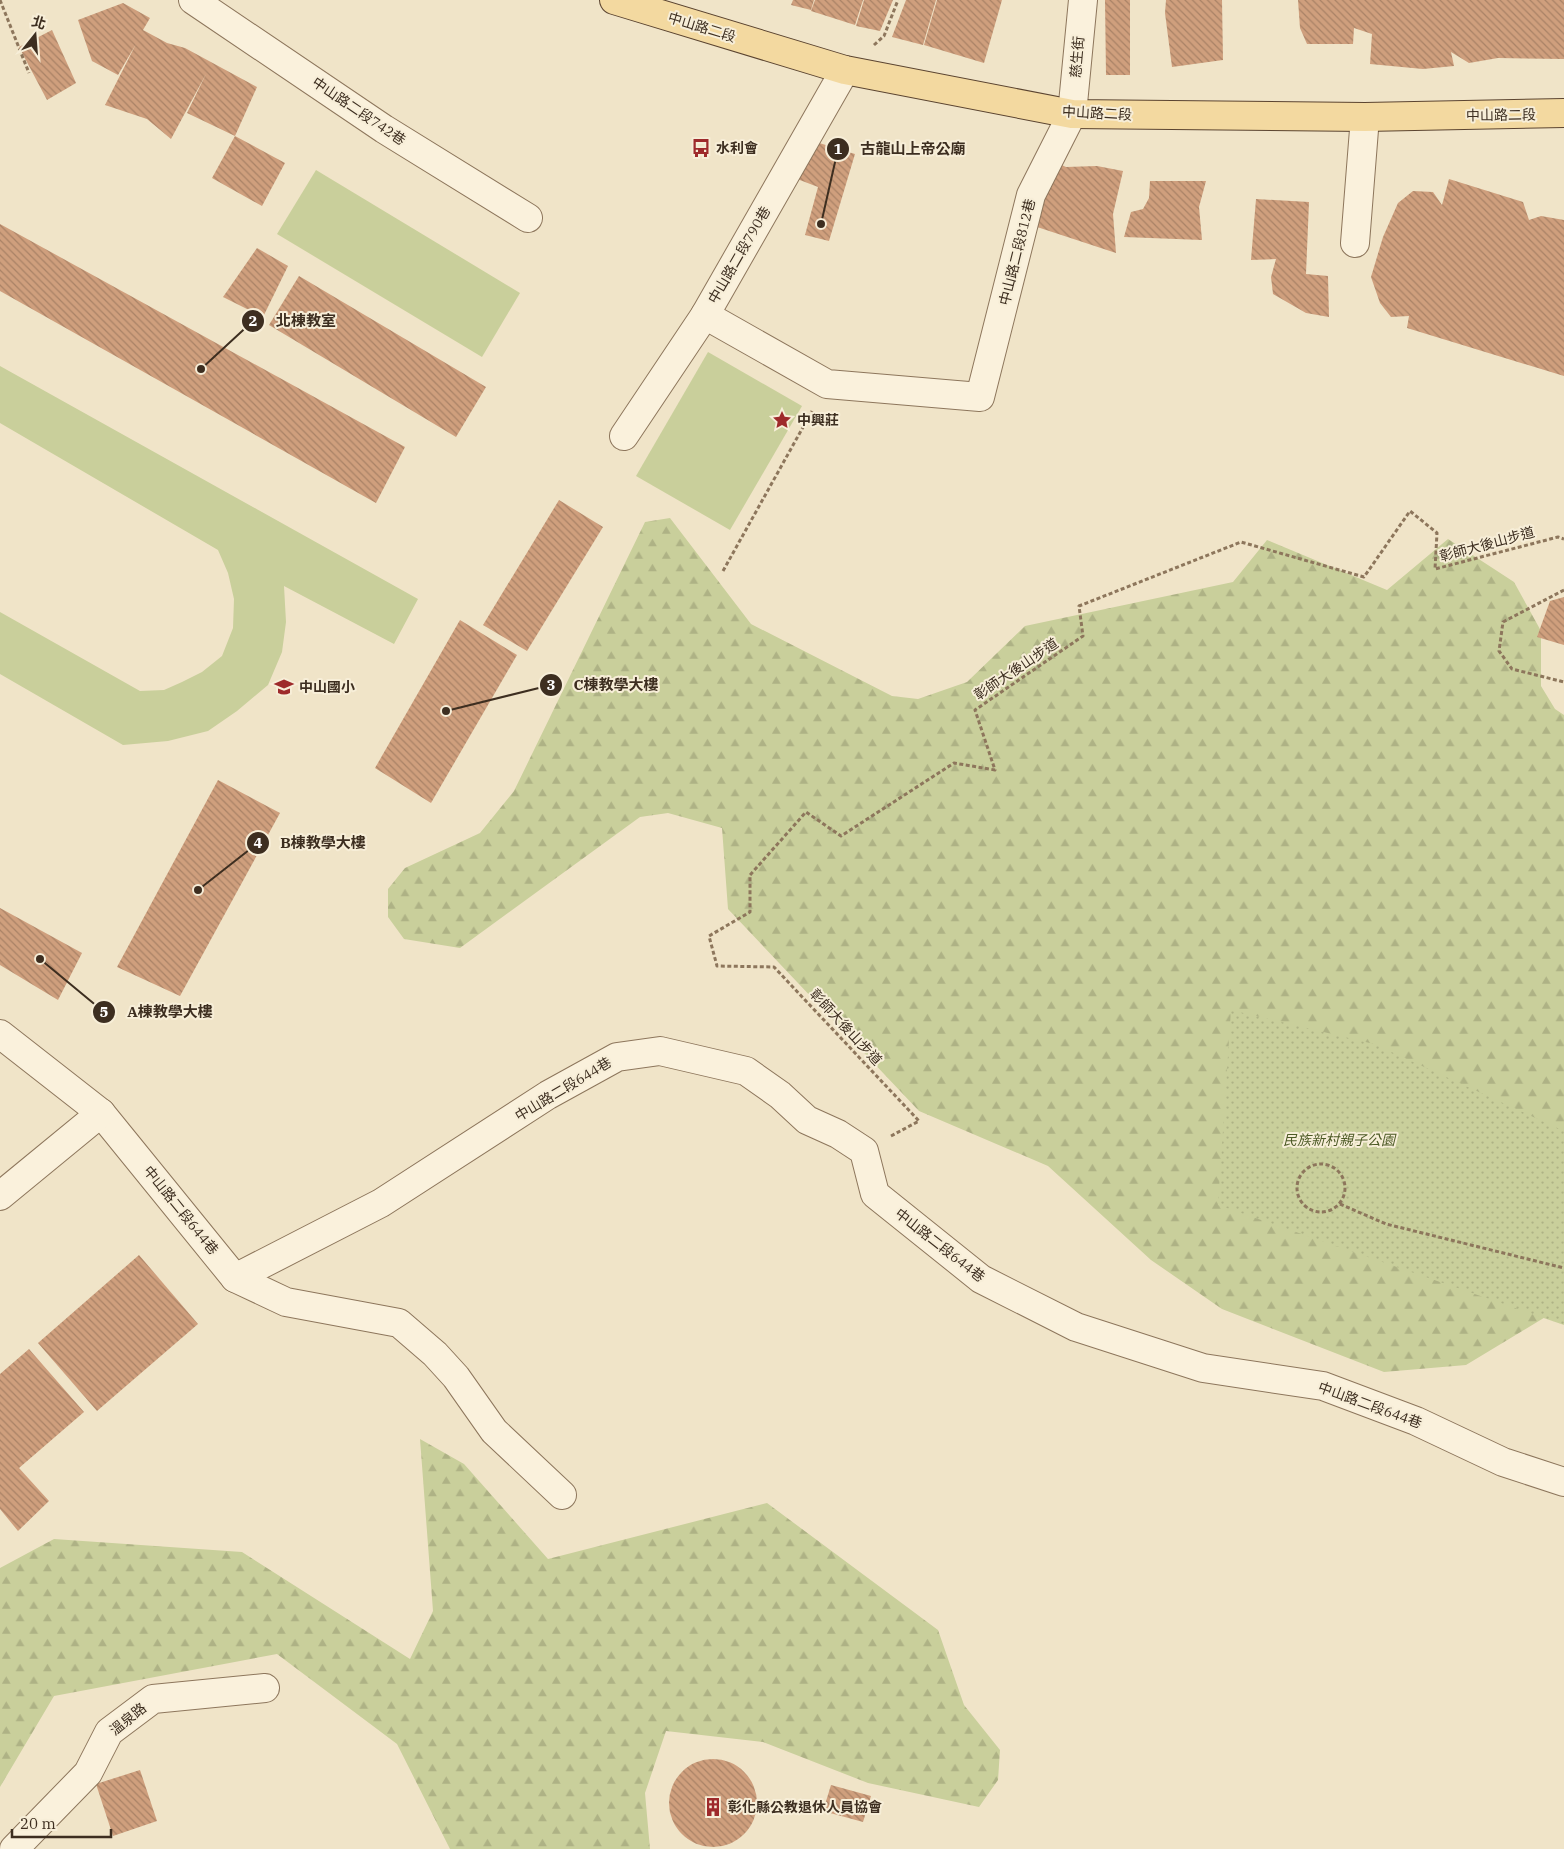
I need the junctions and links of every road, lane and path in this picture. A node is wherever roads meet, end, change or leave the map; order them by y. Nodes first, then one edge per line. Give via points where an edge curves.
1 (0, 0) edge
2 (193, 0) edge
3 (614, 0) edge
4 (898, 0) edge
5 (1083, 0) edge
6 (845, 70) junction
7 (29, 73) dead end
8 (1072, 114) junction
9 (1564, 114) edge
10 (1365, 118) junction
11 (528, 218) dead end
12 (1355, 243) dead end
13 (705, 315) junction
14 (827, 384) junction
15 (624, 436) dead end
16 (1564, 539) edge
17 (723, 571) dead end
18 (1564, 590) edge
19 (1564, 682) edge
20 (0, 1034) edge
21 (101, 1113) junction
22 (864, 1152) junction
23 (0, 1196) edge
24 (1340, 1204) junction
25 (1564, 1268) edge
26 (235, 1278) junction
27 (1564, 1482) edge
28 (562, 1495) dead end
29 (265, 1688) dead end
30 (14, 1849) edge

1 - 7 path
2 - 11 street, 中山路二段742巷 via 384,129
3 - 6 main road, 中山路二段
4 - 6 path via 884,36
5 - 8 street, 慈生街
6 - 8 main road, 中山路二段
6 - 13 street, 中山路二段790巷
8 - 10 main road, 中山路二段
8 - 14 street, 中山路二段812巷 via 1031,195 980,397
9 - 10 main road, 中山路二段
10 - 12 street
13 - 14 street
13 - 15 street, 中山路二段790巷
14 - 17 path
16 - 22 path, 彰師大後山步道 via 1558,537 1435,570 1437,533 1410,511 1364,577 1241,542 1079,606 1083,636 975,710 995,770 954,763 841,836 806,812 750,875 750,912 709,936 716,966 774,967 919,1121
18 - 19 path via 1503,622 1499,651 1512,668
20 - 21 street, 中山路二段644巷
21 - 23 street
21 - 26 street, 中山路二段644巷
22 - 26 street, 中山路二段644巷 via 838,1134 807,1120 780,1095 746,1072 660,1051 617,1056 548,1095 381,1203
22 - 27 street, 中山路二段644巷 via 874,1194 981,1279 1076,1327 1204,1368 1323,1386 1416,1421 1503,1462
24 - 24 path via 1346,1190 1336,1169 1329,1165 1313,1165 1300,1174 1296,1190 1298,1198 1309,1210 1326,1212
24 - 25 path via 1386,1224
26 - 28 street via 286,1302 399,1323 436,1354 456,1376 494,1431
29 - 30 street, 溫泉路 via 153,1700 109,1732 88,1773

